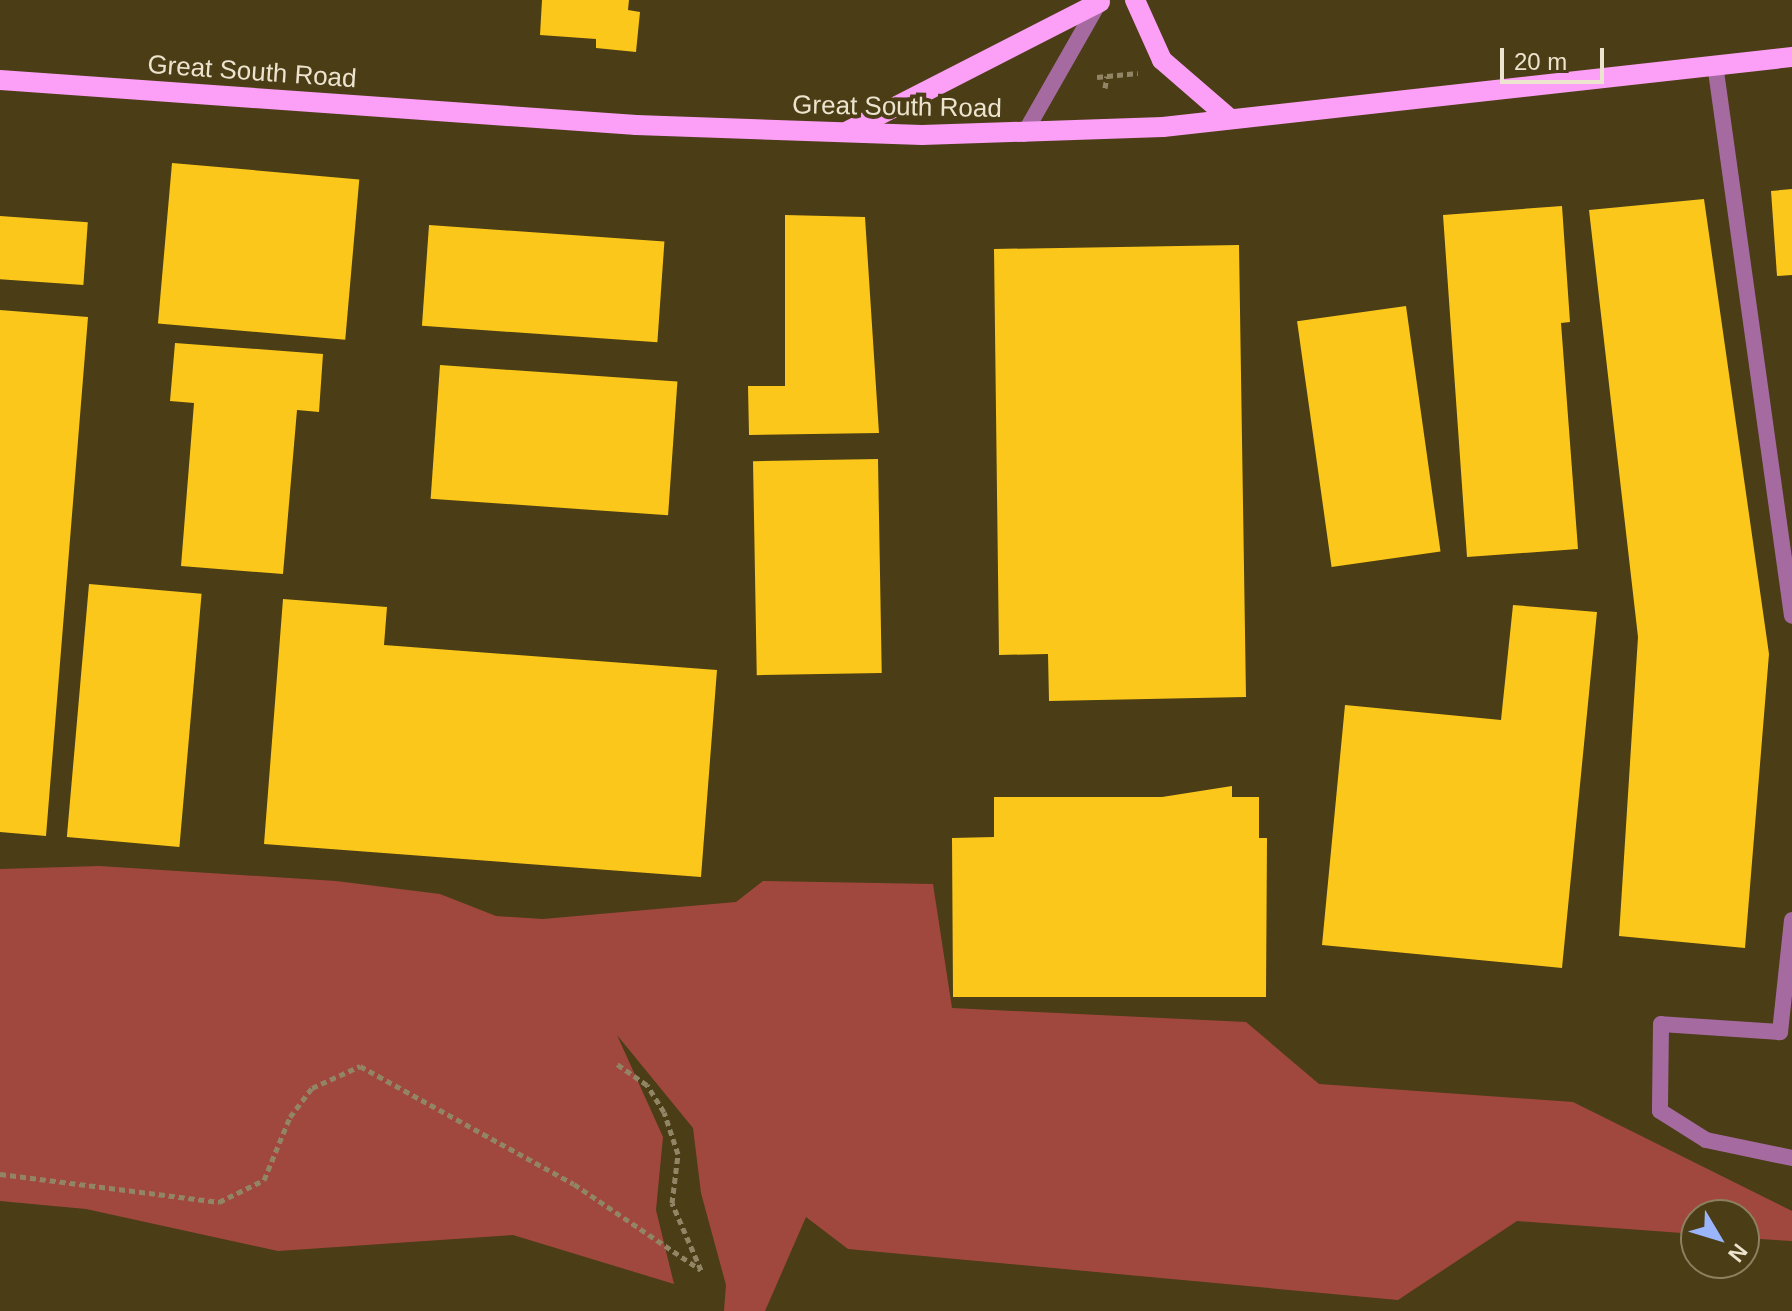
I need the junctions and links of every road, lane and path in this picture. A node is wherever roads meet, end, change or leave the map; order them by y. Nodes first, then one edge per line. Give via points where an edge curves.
1 (1135, 0) edge
2 (1100, 1) edge
3 (1792, 57) edge
4 (1715, 64) junction
5 (1147, 72) dead end
6 (1107, 76) junction
7 (1097, 77) dead end
8 (0, 80) edge
9 (1105, 88) dead end
10 (1230, 119) junction
11 (845, 133) junction
12 (1024, 134) junction
13 (1792, 616) edge
14 (1792, 920) edge
15 (616, 1063) dead end
16 (1792, 1158) edge
17 (0, 1174) edge

1 - 10 main road via 1162,60
2 - 11 main road
2 - 12 street
3 - 4 main road, Great South Road
4 - 10 main road, Great South Road
4 - 13 street
5 - 6 path
6 - 7 path
6 - 9 path
8 - 11 main road, Great South Road
10 - 12 main road, Great South Road
11 - 12 main road, Great South Road
14 - 16 street via 1780,1032 1661,1024 1660,1111 1706,1140
15 - 17 path via 647,1085 664,1112 678,1154 672,1203 701,1270 574,1184 360,1066 312,1088 290,1117 264,1180 219,1202

